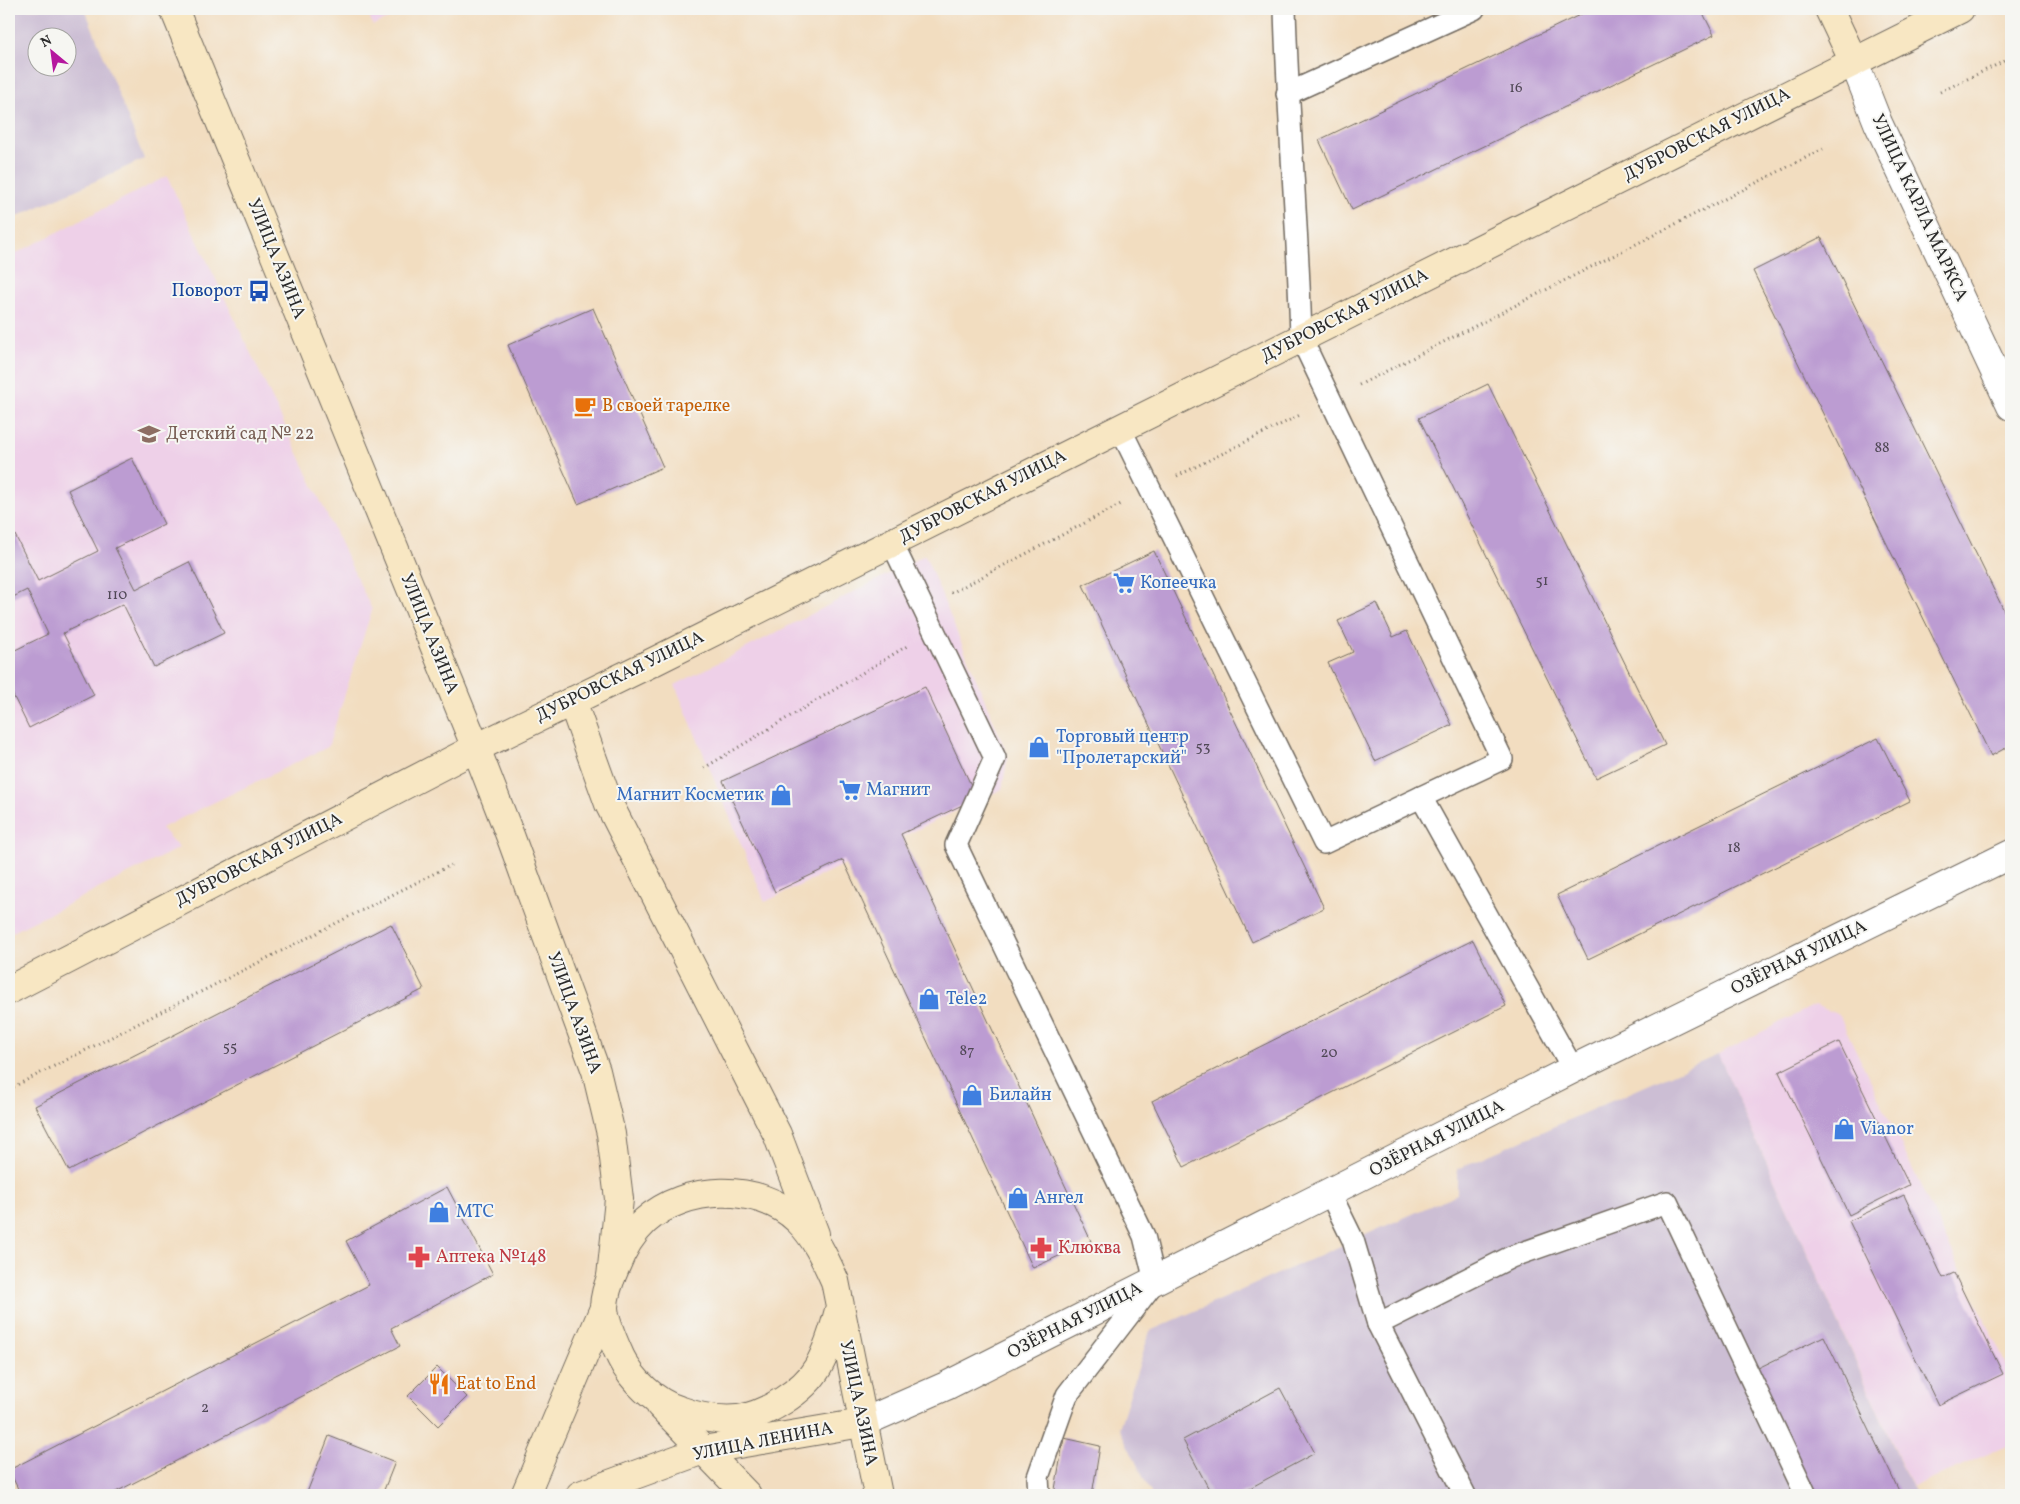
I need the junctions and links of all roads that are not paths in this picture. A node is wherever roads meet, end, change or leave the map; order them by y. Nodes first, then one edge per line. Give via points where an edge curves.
1 (174, 9) edge
2 (1285, 9) edge
3 (1474, 9) edge
4 (1829, 9) edge
5 (1960, 9) edge
6 (1854, 62) junction
7 (1287, 94) junction
8 (1302, 338) junction
9 (2011, 406) edge
10 (1120, 428) junction
11 (892, 543) junction
12 (572, 701) junction
13 (476, 748) junction
14 (1422, 796) junction
15 (2011, 854) edge
16 (9, 990) edge
17 (1573, 1069) junction
18 (1330, 1193) junction
19 (820, 1248) junction
20 (611, 1277) junction
21 (1155, 1281) junction
22 (604, 1308) junction
23 (839, 1310) junction
24 (1378, 1324) junction
25 (648, 1393) junction
26 (862, 1423) junction
27 (703, 1450) junction
28 (525, 1495) edge
29 (580, 1495) edge
30 (747, 1495) edge
31 (878, 1495) edge
32 (1039, 1495) edge
33 (1465, 1495) edge
34 (1806, 1495) edge

1 - 13 main road, УЛИЦА АЗИНА
2 - 7 lane
3 - 7 lane
4 - 6 main road, УЛИЦА КАРЛА МАРКСА
5 - 6 main road, ДУБРОВСКАЯ УЛИЦА
6 - 8 main road, ДУБРОВСКАЯ УЛИЦА
6 - 9 street, УЛИЦА КАРЛА МАРКСА via 1878,122
7 - 8 lane
8 - 10 main road, ДУБРОВСКАЯ УЛИЦА
8 - 14 lane via 1502,759
10 - 11 main road, ДУБРОВСКАЯ УЛИЦА
10 - 14 lane via 1324,842
11 - 12 main road, ДУБРОВСКАЯ УЛИЦА
11 - 21 lane via 995,758 956,845 1144,1236
12 - 13 main road, ДУБРОВСКАЯ УЛИЦА
12 - 19 main road via 609,804 777,1134
13 - 16 main road, ДУБРОВСКАЯ УЛИЦА
13 - 20 main road, УЛИЦА АЗИНА via 596,1072 611,1134 619,1199
14 - 17 lane
15 - 17 street, ОЗЁРНАЯ УЛИЦА
17 - 18 street, ОЗЁРНАЯ УЛИЦА
18 - 21 street, ОЗЁРНАЯ УЛИЦА
18 - 24 lane via 1353,1240
19 - 20 main road via 797,1220 770,1202 738,1192 705,1193 673,1202 646,1221 624,1246
19 - 23 main road, УЛИЦА АЗИНА via 834,1281
20 - 22 main road
21 - 26 street, ОЗЁРНАЯ УЛИЦА via 946,1386
21 - 32 lane via 1067,1395 1038,1477
22 - 25 main road via 613,1340 627,1369
22 - 28 main road
23 - 25 main road via 818,1368 796,1392 769,1409 738,1418 706,1418 676,1410
23 - 26 main road, УЛИЦА АЗИНА
24 - 33 lane
24 - 34 lane via 1511,1257 1666,1202
25 - 27 main road
26 - 27 main road, УЛИЦА ЛЕНИНА
26 - 31 main road, УЛИЦА АЗИНА
27 - 29 main road, УЛИЦА ЛЕНИНА
27 - 30 main road

